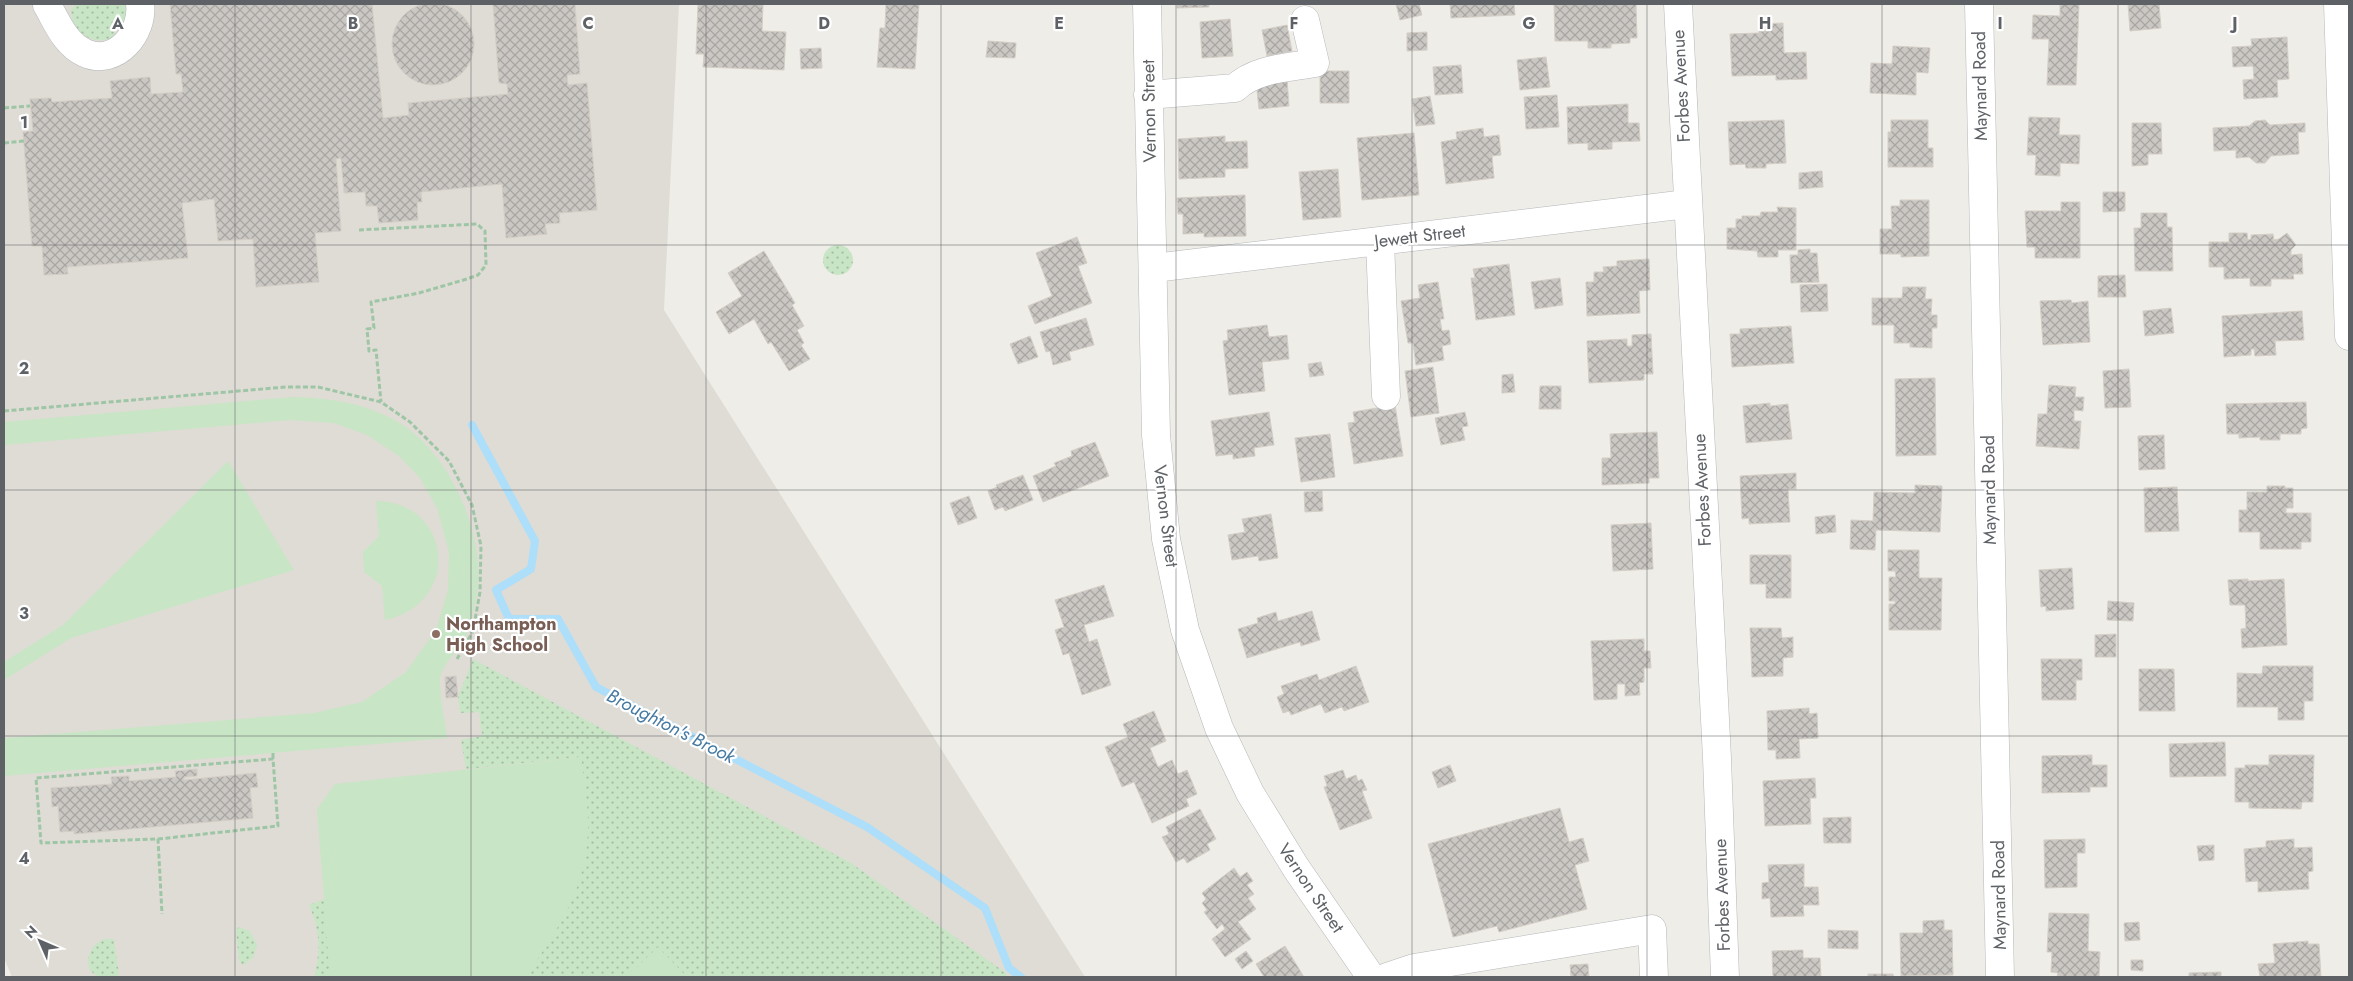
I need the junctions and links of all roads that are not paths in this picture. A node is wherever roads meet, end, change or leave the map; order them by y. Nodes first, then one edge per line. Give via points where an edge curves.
1 (140, 4) edge
2 (1147, 4) edge
3 (1678, 4) edge
4 (1978, 4) edge
5 (2338, 4) edge
6 (47, 5) edge
7 (1305, 20) dead end
8 (1148, 95) junction
9 (1687, 204) junction
10 (1380, 241) junction
11 (1154, 268) junction
12 (2349, 336) edge
13 (1386, 396) dead end
14 (1371, 977) edge
15 (1387, 977) edge
16 (1654, 977) edge
17 (1725, 977) edge
18 (2000, 977) edge

1 - 6 street via 140,21 134,35 116,52 100,56 85,53 67,40
2 - 8 street, Vernon Street
3 - 9 street, Forbes Avenue
4 - 18 street, Maynard Road
5 - 12 street
7 - 8 street via 1315,63 1255,74 1235,88
8 - 11 street, Vernon Street
9 - 10 street, Jewett Street
9 - 17 street, Forbes Avenue via 1717,758
10 - 11 street, Jewett Street
10 - 13 street
11 - 14 street, Vernon Street via 1156,435 1166,539 1185,630 1219,728 1250,793 1296,868
15 - 16 street via 1414,968 1652,929

